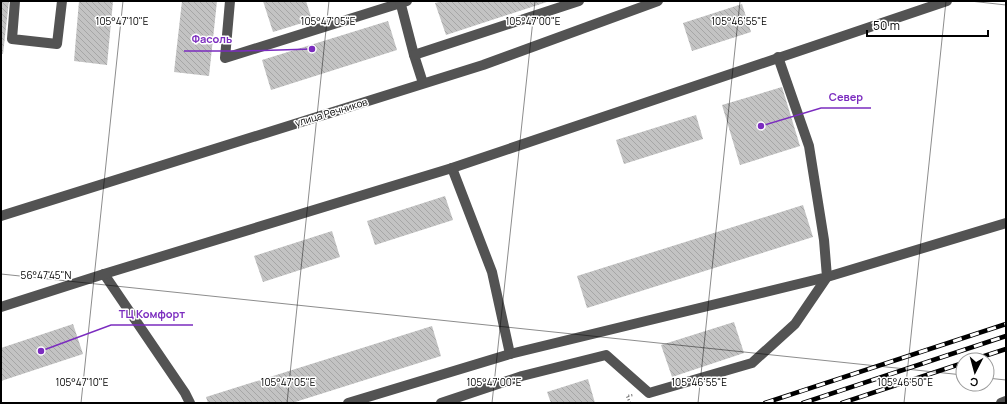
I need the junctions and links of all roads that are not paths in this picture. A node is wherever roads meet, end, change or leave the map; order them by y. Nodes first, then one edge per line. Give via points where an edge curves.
1 (15, 1) edge
2 (62, 1) edge
3 (230, 1) edge
4 (579, 1) edge
5 (948, 1) edge
6 (403, 2) edge
7 (654, 2) edge
8 (414, 55) junction
9 (778, 57) junction
10 (423, 83) junction
11 (452, 168) junction
12 (1, 216) edge
13 (1006, 223) edge
14 (104, 274) junction
15 (827, 277) junction
16 (1, 307) edge
17 (510, 354) junction
18 (1006, 402) edge
19 (190, 403) edge
20 (348, 403) edge
21 (441, 403) edge
22 (1001, 403) edge

1 - 2 street via 12,39 58,44
3 - 6 street via 225,58
4 - 8 street
5 - 9 street
6 - 8 street
7 - 10 street, улица Речников via 483,65
8 - 10 street
9 - 11 street
9 - 15 street via 809,146 824,240
10 - 12 street, улица Речников
11 - 14 street
11 - 17 street via 492,272
13 - 15 street
14 - 16 street
14 - 19 street
15 - 17 street
15 - 21 street via 795,324 752,363 649,393 606,355 522,376
17 - 20 street
18 - 22 street

